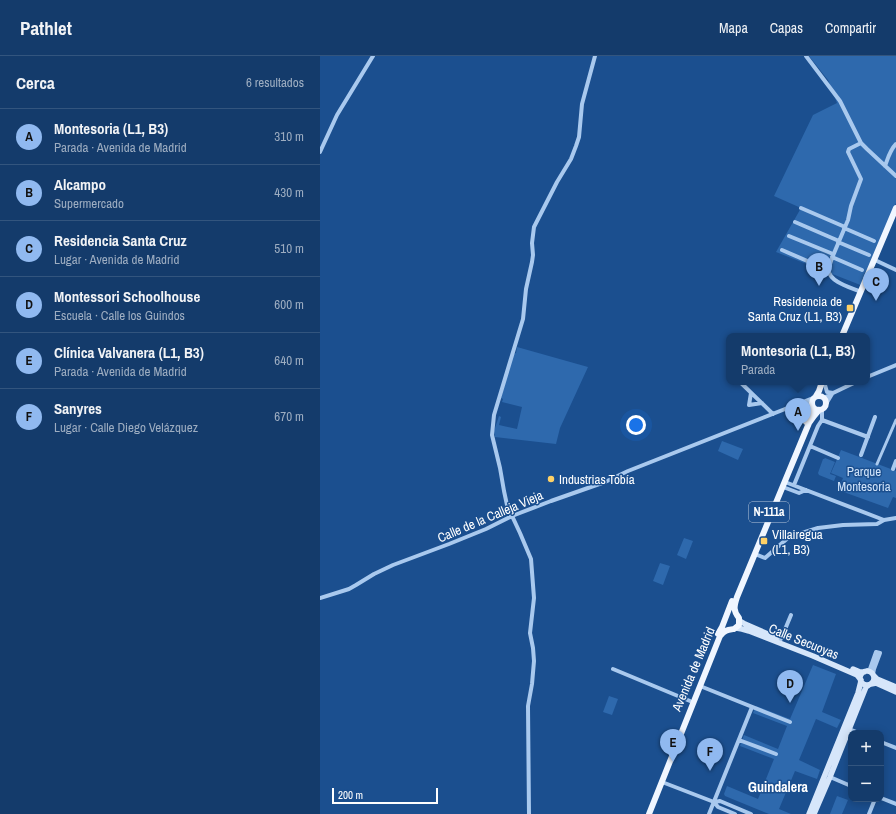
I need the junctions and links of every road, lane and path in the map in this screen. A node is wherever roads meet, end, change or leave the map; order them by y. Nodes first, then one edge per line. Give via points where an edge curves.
1 (373, 56) edge
2 (595, 56) edge
3 (806, 56) edge
4 (861, 143) junction
5 (896, 144) edge
6 (320, 152) edge
7 (886, 166) junction
8 (896, 176) edge
9 (801, 208) dead end
10 (896, 208) edge
11 (896, 216) edge
12 (795, 222) dead end
13 (844, 228) junction
14 (789, 236) dead end
15 (874, 241) dead end
16 (838, 242) junction
17 (782, 250) dead end
18 (869, 255) dead end
19 (833, 256) junction
20 (877, 261) junction
21 (828, 270) junction
22 (862, 270) dead end
23 (896, 270) edge
24 (861, 292) junction
25 (843, 333) edge
26 (847, 333) edge
27 (896, 365) edge
28 (870, 376) edge
29 (743, 385) edge
30 (824, 385) edge
31 (825, 385) edge
32 (850, 385) edge
33 (751, 393) junction
34 (833, 393) junction
35 (762, 403) junction
36 (818, 403) junction
37 (773, 414) junction
38 (875, 417) dead end
39 (822, 420) junction
40 (896, 420) edge
41 (868, 437) junction
42 (810, 446) junction
43 (861, 455) dead end
44 (838, 458) dead end
45 (896, 461) edge
46 (878, 464) dead end
47 (893, 469) dead end
48 (784, 484) junction
49 (794, 485) junction
50 (806, 490) junction
51 (512, 516) junction
52 (896, 518) edge
53 (884, 520) junction
54 (755, 554) junction
55 (320, 598) edge
56 (736, 615) junction
57 (790, 616) dead end
58 (726, 619) junction
59 (740, 621) junction
60 (733, 629) junction
61 (781, 640) junction
62 (614, 669) dead end
63 (865, 672) junction
64 (873, 675) junction
65 (861, 681) junction
66 (870, 685) junction
67 (700, 686) junction
68 (896, 687) edge
69 (896, 692) edge
70 (690, 701) junction
71 (752, 707) junction
72 (790, 722) dead end
73 (849, 729) joint
74 (739, 740) junction
75 (884, 743) edge
76 (896, 748) edge
77 (776, 754) dead end
78 (830, 777) junction
79 (662, 782) junction
80 (848, 785) edge
81 (884, 799) edge
82 (714, 802) junction
83 (874, 802) edge
84 (896, 804) edge
85 (529, 814) edge
86 (645, 814) edge
87 (648, 814) edge
88 (709, 814) edge
89 (735, 814) edge
90 (751, 814) edge
91 (809, 814) edge
92 (814, 814) edge
93 (869, 814) edge

1 - 6 street via 337,115
2 - 51 street via 582,104 576,146 534,228 533,255 523,319 494,415 492,435 507,505
3 - 4 street via 840,101
4 - 7 street
4 - 13 street via 848,152 861,179
5 - 7 street via 890,152
7 - 8 street
9 - 13 street
10 - 24 main road
11 - 20 main road
12 - 16 street
13 - 15 street
13 - 16 street
14 - 19 street
16 - 18 street
16 - 19 street
17 - 21 street
19 - 21 street
19 - 22 street
20 - 23 street
20 - 26 main road
21 - 24 street via 834,280
24 - 25 main road
27 - 28 street
29 - 33 street
30 - 36 main road, Avenida de Madrid / N-111a via 819,391
31 - 34 street via 826,392
32 - 34 street
33 - 35 street
33 - 35 street via 750,405
34 - 36 street
35 - 37 street
36 - 37 street, Calle de la Calleja Vieja via 803,402
36 - 39 street
36 - 48 main road, Avenida de Madrid / N-111a
36 - 58 main road, Avenida de Madrid / N-111a via 807,419
37 - 51 street, Calle de la Calleja Vieja via 605,482
38 - 41 street
39 - 41 street
39 - 42 street
40 - 46 street
41 - 43 street
42 - 44 street
42 - 49 street
45 - 47 street
48 - 49 street
48 - 50 street via 799,493
48 - 54 main road, Avenida de Madrid / N-111a
49 - 50 street
50 - 53 street
51 - 55 street, Calle de la Calleja Vieja via 486,529 394,565 349,589
51 - 85 street via 530,559 534,598 530,632 534,661 528,706
52 - 53 street
53 - 54 street via 877,524 818,528 790,536 765,558
54 - 56 main road, Avenida de Madrid / N-111a via 735,604
56 - 58 main road via 731,614
56 - 59 main road
57 - 61 street
58 - 60 main road via 725,625
58 - 70 main road, Avenida de Madrid / N-111a
59 - 60 main road
59 - 61 main road, Calle Secuoyas
60 - 65 main road, Calle Secuoyas via 749,630 857,675
60 - 67 main road, Avenida de Madrid via 720,636
61 - 63 main road, Calle Secuoyas
62 - 70 street
63 - 64 main road via 869,671
63 - 64 street via 870,669 878,652
63 - 65 main road via 861,675
64 - 66 main road via 874,680
64 - 68 main road
65 - 66 main road
65 - 91 main road
66 - 69 main road via 876,683
66 - 73 main road via 866,687
67 - 71 street
67 - 79 main road, Avenida de Madrid
70 - 86 main road, Avenida de Madrid / N-111a
71 - 72 street
71 - 74 street
73 - 78 main road
74 - 77 street
74 - 82 street
75 - 76 street
78 - 80 street
78 - 92 main road
79 - 82 street
79 - 87 main road, Avenida de Madrid
81 - 84 street
82 - 88 street
82 - 89 street via 718,807
82 - 90 street via 720,801
83 - 93 street

